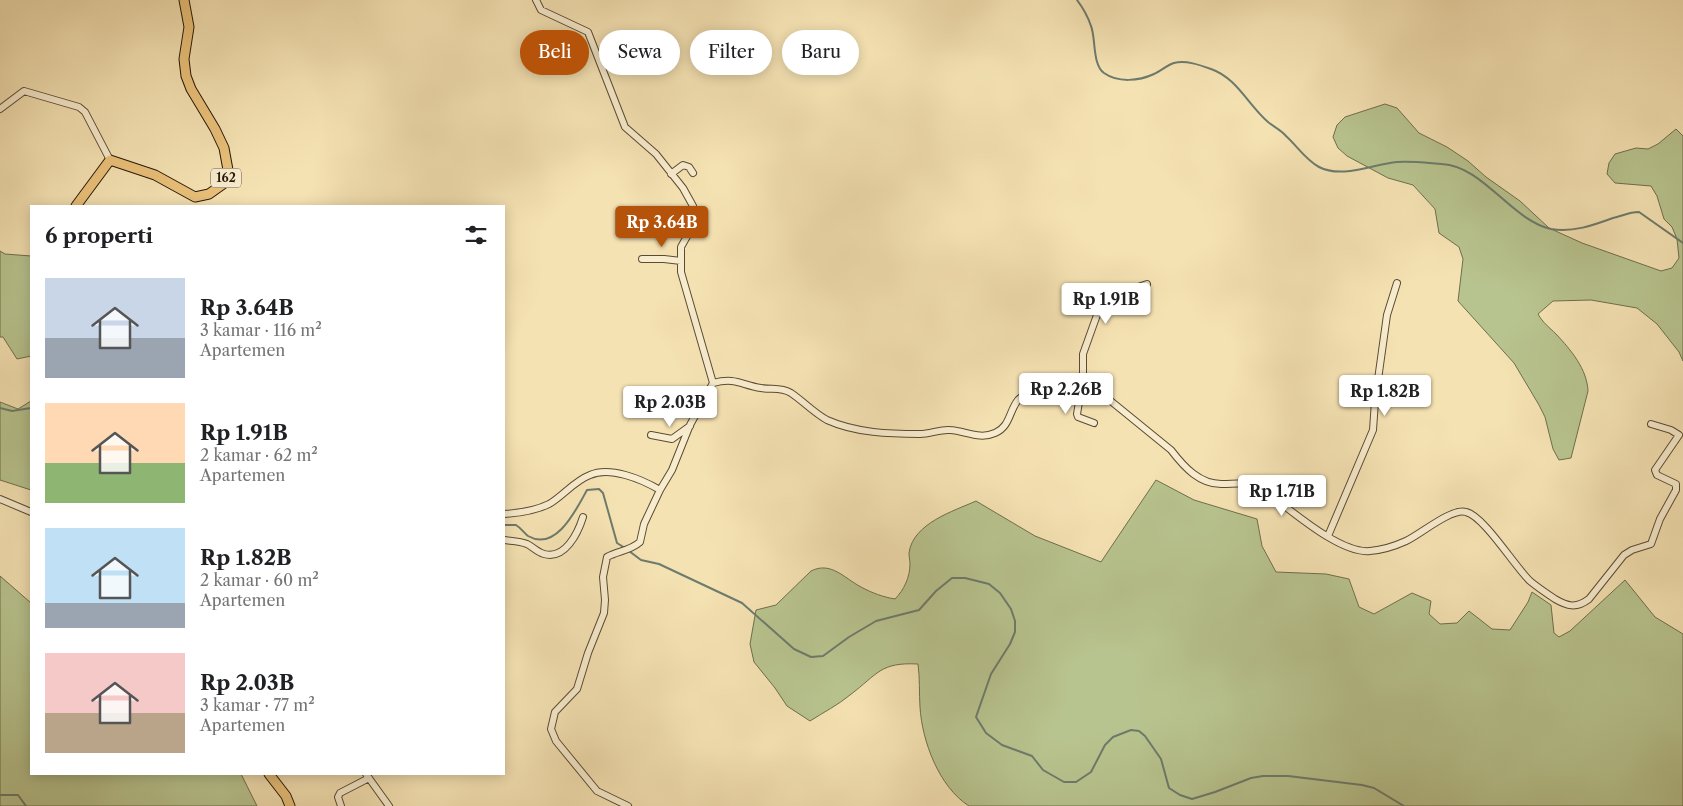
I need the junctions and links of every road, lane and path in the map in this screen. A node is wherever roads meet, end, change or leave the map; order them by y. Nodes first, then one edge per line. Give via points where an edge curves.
1 (184, 0) edge
2 (536, 0) edge
3 (0, 109) edge
4 (110, 160) junction
5 (693, 173) dead end
6 (671, 174) junction
7 (77, 205) edge
8 (642, 259) dead end
9 (681, 261) junction
10 (1397, 283) dead end
11 (1147, 284) dead end
12 (1068, 381) junction
13 (713, 383) junction
14 (1083, 383) junction
15 (1094, 423) dead end
16 (1651, 424) dead end
17 (690, 425) junction
18 (651, 436) dead end
19 (660, 490) junction
20 (0, 499) edge
21 (30, 512) edge
22 (505, 514) edge
23 (583, 517) dead end
24 (1328, 536) junction
25 (505, 540) edge
26 (270, 775) edge
27 (368, 776) edge
28 (290, 806) edge
29 (341, 806) edge
30 (389, 806) edge
31 (628, 806) edge

1 - 4 main road, 162 via 188,27 184,59 186,76 224,148 228,164 226,179 209,194 195,197 155,176
2 - 6 street via 542,10 588,32 625,127 656,154
3 - 4 street via 24,92 79,106
4 - 7 main road
5 - 6 street via 683,165
6 - 9 street via 689,198 694,213 691,231 681,247
8 - 9 street
9 - 13 street via 685,288
10 - 24 street via 1387,315 1373,430
11 - 14 street via 1120,299 1101,302 1084,354
12 - 13 street via 1024,394 1000,431 982,436 948,430 895,435 850,427 827,420 784,389 761,388 733,381
12 - 14 street
12 - 15 street via 1080,396 1078,417
13 - 17 street
14 - 24 street via 1096,388 1201,479 1222,485 1258,486
16 - 24 street via 1679,435 1655,470 1676,484 1676,490 1652,542 1624,555 1583,604 1565,605 1542,590 1477,518 1465,511 1454,513 1406,541 1380,550 1356,550
17 - 18 street via 672,439
17 - 19 street via 672,470
19 - 22 street via 625,476 598,472 581,480 550,503 526,512
19 - 31 street via 644,524 640,542 607,558 603,577 604,613 577,689 555,712 551,724 556,741 597,791
20 - 21 street
23 - 25 street via 574,538 564,549 552,554 542,554 522,543
26 - 28 main road
27 - 29 street via 340,793
27 - 30 street

